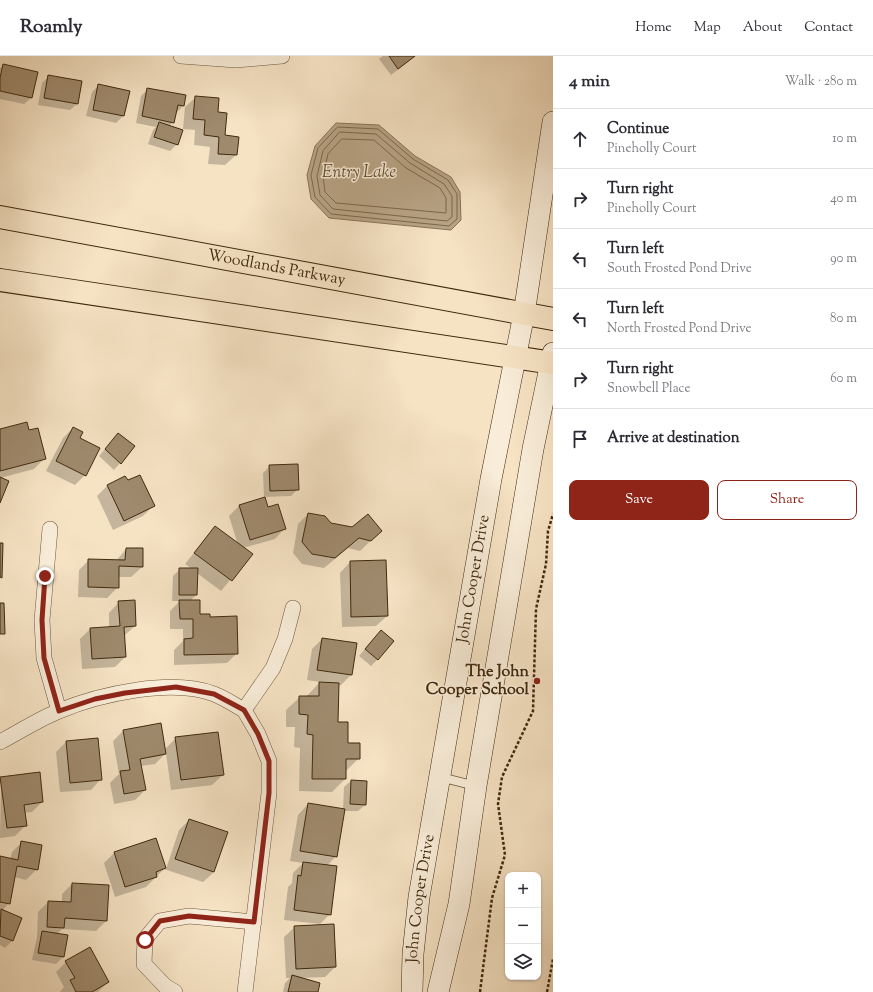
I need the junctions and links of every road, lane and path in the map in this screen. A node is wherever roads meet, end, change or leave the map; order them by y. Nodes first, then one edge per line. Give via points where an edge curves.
1 (180, 56) edge
2 (282, 56) edge
3 (553, 122) edge
4 (0, 217) edge
5 (0, 280) edge
6 (524, 314) junction
7 (553, 319) edge
8 (516, 356) junction
9 (553, 359) edge
10 (553, 514) edge
11 (50, 529) dead end
12 (293, 608) dead end
13 (244, 710) junction
14 (59, 711) junction
15 (0, 742) edge
16 (440, 777) junction
17 (476, 786) junction
18 (254, 922) junction
19 (553, 958) edge
20 (175, 992) edge
21 (245, 992) edge
22 (412, 992) edge
23 (438, 992) edge
24 (480, 992) edge
25 (547, 992) edge

1 - 2 street via 236,60
3 - 6 street, John Cooper Drive
4 - 6 main road, Woodlands Parkway
5 - 8 main road
6 - 7 main road, Woodlands Parkway
6 - 8 street, John Cooper Drive
8 - 9 main road
8 - 16 street, John Cooper Drive via 491,479
9 - 17 street, John Cooper Drive via 533,449
10 - 24 path via 536,609 533,711 502,777 498,804 506,855 492,898
11 - 14 street via 42,620 44,658
12 - 13 street via 286,639 273,668
13 - 14 street via 214,694 176,687 95,699
13 - 18 street via 258,734 269,761 269,793
14 - 15 street
16 - 17 lane
16 - 22 street, John Cooper Drive via 419,897
17 - 23 street, John Cooper Drive via 459,904
18 - 20 street via 189,916 160,921 145,940 144,964 165,986
18 - 21 street
19 - 25 path

